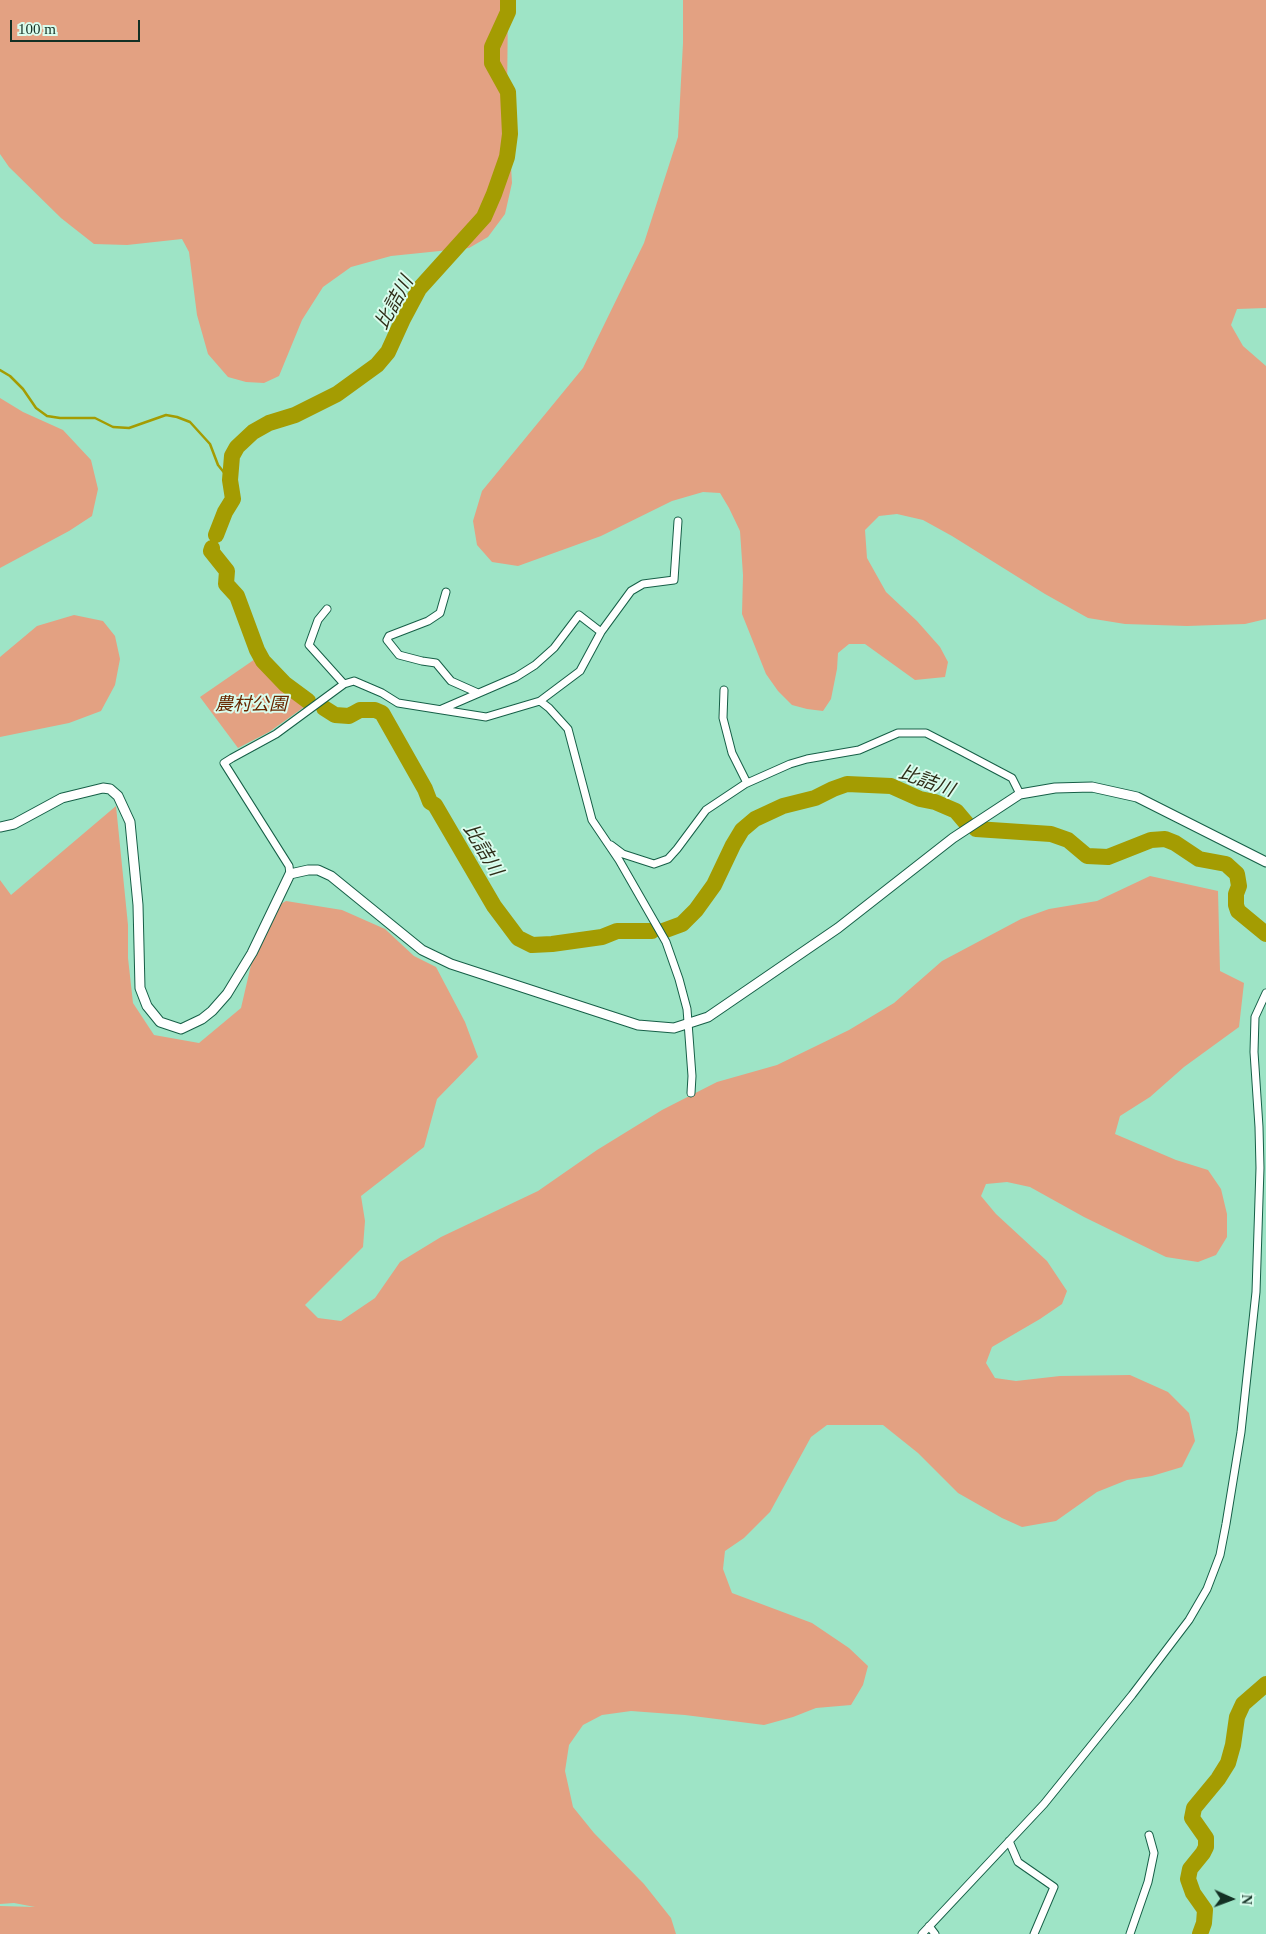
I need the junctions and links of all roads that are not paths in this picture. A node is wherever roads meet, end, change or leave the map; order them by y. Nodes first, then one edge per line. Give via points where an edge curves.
1 (678, 521) dead end
2 (446, 592) dead end
3 (327, 609) dead end
4 (602, 632) junction
5 (344, 684) junction
6 (724, 690) dead end
7 (478, 693) junction
8 (540, 702) junction
9 (442, 709) junction
10 (747, 783) junction
11 (1020, 794) junction
12 (0, 827) edge
13 (607, 842) junction
14 (1266, 862) edge
15 (290, 874) junction
16 (1266, 993) edge
17 (688, 1024) junction
18 (691, 1093) dead end
19 (1262, 1232) edge
20 (1150, 1835) dead end
21 (1010, 1840) junction
22 (929, 1926) junction
23 (922, 1934) edge
24 (936, 1934) edge
25 (1034, 1934) edge
26 (1130, 1934) edge

1 - 4 street via 674,580 644,584 631,591
2 - 7 street via 440,613 428,622 389,636 387,640 399,655 436,663 451,681
3 - 5 street via 318,620 309,645
4 - 7 street via 580,614 554,648 535,665
4 - 8 street via 580,671
5 - 9 street via 354,681 398,704
5 - 15 street via 276,734 224,763 289,866
6 - 10 street via 723,718 732,753
7 - 9 street
8 - 9 street via 486,717
8 - 13 street via 568,729 592,820
10 - 11 street via 790,764 859,750 898,732 913,732 926,734 1012,778
10 - 13 street via 706,810 668,859 654,864 623,854
11 - 14 street via 1055,788 1092,787 1137,797
11 - 17 street via 952,838 830,934 708,1017
12 - 15 street via 14,824 62,798 103,788 118,796 130,822 138,905 140,988 147,1006 160,1022 181,1029 212,1012 226,994 252,952
13 - 17 street via 666,942 679,979
15 - 17 street via 318,870 331,876 422,950 451,964 638,1025 674,1028
16 - 19 street via 1255,1017 1254,1052
17 - 18 street
19 - 21 street via 1241,1432 1220,1555 1207,1589 1189,1620 1132,1695 1044,1804
20 - 26 street via 1154,1853 1150,1875
21 - 22 street
21 - 25 street via 1018,1862 1054,1887
22 - 23 street
22 - 24 street

